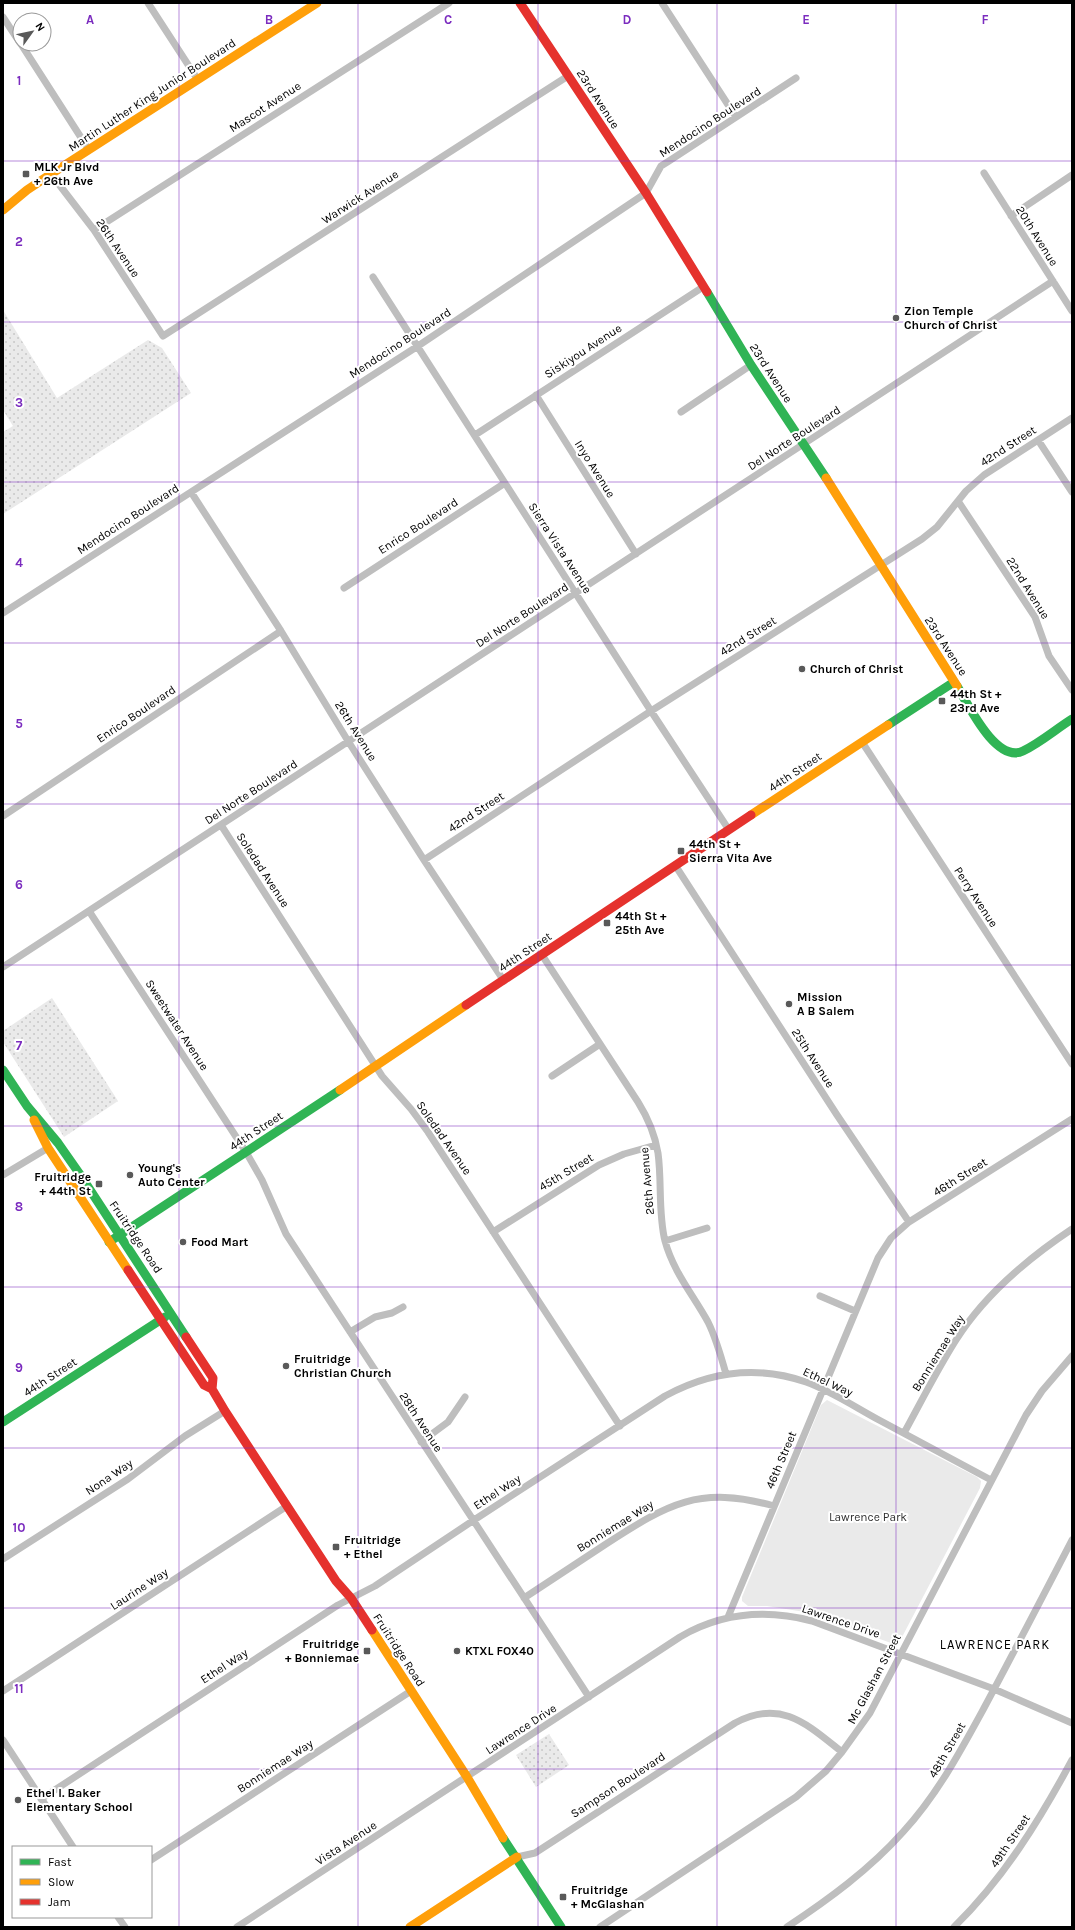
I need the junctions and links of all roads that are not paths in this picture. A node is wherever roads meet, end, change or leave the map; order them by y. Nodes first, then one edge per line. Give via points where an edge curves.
1 (148, 3) edge
2 (317, 3) edge
3 (449, 3) edge
4 (520, 3) edge
5 (662, 3) edge
6 (305, 6) edge
7 (3, 16) edge
8 (12, 30) edge
9 (26, 52) edge
10 (568, 76) junction
11 (796, 78) dead end
12 (198, 80) junction
13 (736, 117) junction
14 (89, 150) junction
15 (984, 173) dead end
16 (51, 174) junction
17 (1072, 175) edge
18 (646, 193) junction
19 (3, 210) edge
20 (1011, 216) junction
21 (94, 230) junction
22 (373, 277) dead end
23 (1053, 281) junction
24 (703, 287) junction
25 (1069, 300) edge
26 (1072, 310) edge
27 (163, 336) joint
28 (418, 346) junction
29 (750, 365) junction
30 (536, 395) junction
31 (680, 412) dead end
32 (1072, 418) edge
33 (475, 435) junction
34 (1038, 440) junction
35 (804, 444) junction
36 (505, 483) junction
37 (191, 492) junction
38 (1072, 492) edge
39 (958, 501) junction
40 (636, 554) junction
41 (880, 565) junction
42 (344, 588) dead end
43 (576, 594) junction
44 (3, 613) edge
45 (281, 631) junction
46 (954, 682) junction
47 (1072, 690) edge
48 (651, 711) junction
49 (1072, 720) edge
50 (348, 741) junction
51 (862, 742) junction
52 (3, 816) edge
53 (221, 825) junction
54 (729, 830) junction
55 (424, 860) junction
56 (675, 865) junction
57 (89, 911) junction
58 (542, 955) junction
59 (3, 967) edge
60 (504, 981) junction
61 (600, 1044) junction
62 (1072, 1064) edge
63 (377, 1066) junction
64 (3, 1070) edge
65 (552, 1076) dead end
66 (27, 1106) junction
67 (1072, 1119) edge
68 (656, 1145) junction
69 (48, 1148) junction
70 (246, 1152) junction
71 (3, 1175) edge
72 (909, 1222) junction
73 (707, 1228) dead end
74 (1072, 1229) edge
75 (494, 1232) junction
76 (120, 1235) junction
77 (110, 1242) junction
78 (666, 1242) junction
79 (820, 1296) dead end
80 (403, 1307) dead end
81 (855, 1311) junction
82 (171, 1313) junction
83 (161, 1320) junction
84 (350, 1332) junction
85 (1072, 1356) edge
86 (726, 1374) junction
87 (212, 1389) junction
88 (822, 1389) junction
89 (465, 1397) dead end
90 (225, 1411) junction
91 (3, 1422) edge
92 (620, 1426) junction
93 (904, 1433) junction
94 (421, 1442) junction
95 (991, 1480) junction
96 (287, 1506) junction
97 (774, 1506) junction
98 (474, 1520) junction
99 (1072, 1540) edge
100 (3, 1559) edge
101 (351, 1598) junction
102 (524, 1598) junction
103 (728, 1617) junction
104 (900, 1654) junction
105 (994, 1689) junction
106 (3, 1691) edge
107 (411, 1691) junction
108 (589, 1697) junction
109 (1072, 1723) edge
110 (3, 1740) edge
111 (842, 1752) junction
112 (1072, 1760) edge
113 (467, 1777) junction
114 (41, 1799) junction
115 (72, 1846) edge
116 (517, 1857) junction
117 (152, 1859) edge
118 (119, 1918) edge
119 (125, 1927) edge
120 (237, 1927) edge
121 (410, 1927) edge
122 (561, 1927) edge
123 (600, 1927) edge
124 (787, 1927) edge
125 (954, 1927) edge

1 - 12 street
2 - 6 street, Martin Luther King Junior Boulevard
3 - 21 street, Mascot Avenue
4 - 10 street, 23rd Avenue
5 - 13 street
6 - 12 street, Martin Luther King Junior Boulevard
7 - 8 street
9 - 14 street
10 - 18 street, 23rd Avenue
10 - 27 street, Warwick Avenue
11 - 13 street, Mendocino Boulevard
12 - 14 street, Martin Luther King Junior Boulevard
13 - 18 street, Mendocino Boulevard via 661,166
14 - 16 street, Martin Luther King Junior Boulevard
15 - 20 street, 20th Avenue
16 - 19 street, Martin Luther King Junior Boulevard
16 - 21 street, 26th Avenue
17 - 20 street
18 - 24 street, 23rd Avenue
18 - 28 street, Mendocino Boulevard
20 - 23 street, 20th Avenue
21 - 27 street, 26th Avenue
22 - 28 street, Sierra Vista Avenue
23 - 25 street, 20th Avenue
23 - 35 street, Del Norte Boulevard
24 - 29 street, 23rd Avenue
24 - 30 street, Siskiyou Avenue
25 - 26 street, 20th Avenue
28 - 33 street, Sierra Vista Avenue
28 - 37 street, Mendocino Boulevard
29 - 31 street
29 - 35 street, 23rd Avenue
30 - 33 street, Siskiyou Avenue
30 - 40 street, Inyo Avenue
32 - 34 street, 42nd Street
33 - 36 street, Sierra Vista Avenue
34 - 38 street
34 - 39 street, 42nd Street via 984,475
35 - 40 street, Del Norte Boulevard
35 - 41 street, 23rd Avenue
36 - 42 street, Enrico Boulevard
36 - 43 street, Sierra Vista Avenue
37 - 44 street, Mendocino Boulevard
37 - 45 street, 26th Avenue
39 - 41 street, 42nd Street via 930,533
39 - 47 street, 22nd Avenue via 1034,617 1049,656
40 - 43 street, Del Norte Boulevard
41 - 46 street, 23rd Avenue
41 - 48 street, 42nd Street
43 - 48 street, Sierra Vista Avenue
43 - 50 street, Del Norte Boulevard
45 - 50 street, 26th Avenue
45 - 52 street, Enrico Boulevard
46 - 49 street, 23rd Avenue via 991,740 1006,752 1022,752
46 - 51 street, 44th Street
48 - 54 street, Sierra Vista Avenue
48 - 55 street, 42nd Street
50 - 53 street, Del Norte Boulevard
50 - 55 street, 26th Avenue
51 - 54 street, 44th Street
51 - 62 street, Perry Avenue
53 - 57 street, Del Norte Boulevard
53 - 63 street, Soledad Avenue
54 - 56 street, 44th Street
55 - 60 street, 26th Avenue
56 - 58 street, 44th Street
56 - 72 street, 25th Avenue
57 - 59 street, Del Norte Boulevard
57 - 70 street, Sweetwater Avenue
58 - 60 street, 44th Street
58 - 61 street, 26th Avenue
60 - 63 street, 44th Street
61 - 65 street
61 - 68 street, 26th Avenue via 644,1112
63 - 70 street, 44th Street
63 - 75 street, Soledad Avenue via 382,1076 420,1120
64 - 66 street, Fruitridge Road
66 - 69 street, Fruitridge Road
66 - 76 street, Fruitridge Road via 58,1143
67 - 72 street, 46th Street
68 - 75 street, 45th Street via 599,1164
68 - 78 street, 26th Avenue
69 - 71 street
69 - 77 street, Fruitridge Road
70 - 76 street, 44th Street
70 - 84 street, 28th Avenue via 262,1180 286,1234
72 - 81 street, 46th Street via 891,1238 878,1258
73 - 78 street
74 - 93 street, Bonniemae Way via 1024,1264 988,1299 957,1339
75 - 92 street, Soledad Avenue
76 - 77 street, 44th Street
76 - 82 street, Fruitridge Road
77 - 83 street, Fruitridge Road
78 - 86 street, 26th Avenue via 676,1270 709,1324
79 - 81 street
80 - 84 street via 375,1317
81 - 88 street, 46th Street
82 - 83 street, 44th Street
82 - 87 street, Fruitridge Road via 213,1378
83 - 87 street, Fruitridge Road via 204,1385
83 - 91 street, 44th Street
84 - 94 street, 28th Avenue
85 - 95 street, Mc Glashan Street via 1042,1391
86 - 88 street, Ethel Way via 768,1373
86 - 92 street, Ethel Way via 709,1377 680,1388
87 - 90 street, Fruitridge Road
88 - 93 street, Ethel Way
88 - 97 street, 46th Street
89 - 94 street via 448,1422
90 - 96 street, Fruitridge Road
90 - 100 street, Nona Way via 184,1436 128,1479
92 - 98 street, Ethel Way
93 - 95 street, Ethel Way
94 - 98 street, 28th Avenue
95 - 104 street, Mc Glashan Street
96 - 101 street, Fruitridge Road via 336,1581
96 - 106 street, Laurine Way
97 - 102 street, Bonniemae Way via 722,1496 669,1506 642,1520
97 - 103 street, 46th Street
98 - 101 street, Ethel Way via 375,1586
98 - 102 street, 28th Avenue
99 - 105 street, 48th Street
101 - 107 street, Fruitridge Road
101 - 114 street, Ethel Way
102 - 108 street, 28th Avenue
103 - 104 street, Lawrence Drive via 754,1614 791,1615
103 - 108 street, Lawrence Drive via 685,1634
104 - 105 street, Lawrence Drive
104 - 111 street, Mc Glashan Street via 870,1713
105 - 109 street, Lawrence Drive
105 - 124 street, 48th Street via 957,1758 904,1832 847,1885
107 - 113 street, Fruitridge Road
107 - 117 street, Bonniemae Way
108 - 113 street, Lawrence Drive
110 - 114 street
111 - 116 street, Sampson Boulevard via 796,1718 774,1713 754,1715 735,1723 535,1853
111 - 123 street, Mc Glashan Street via 826,1771 796,1797
112 - 125 street, 49th Street via 1022,1846 986,1893
113 - 116 street, Fruitridge Road via 492,1821
113 - 120 street, Vista Avenue
114 - 115 street
116 - 121 street, Sampson Boulevard
116 - 122 street, Fruitridge Road
118 - 119 street

